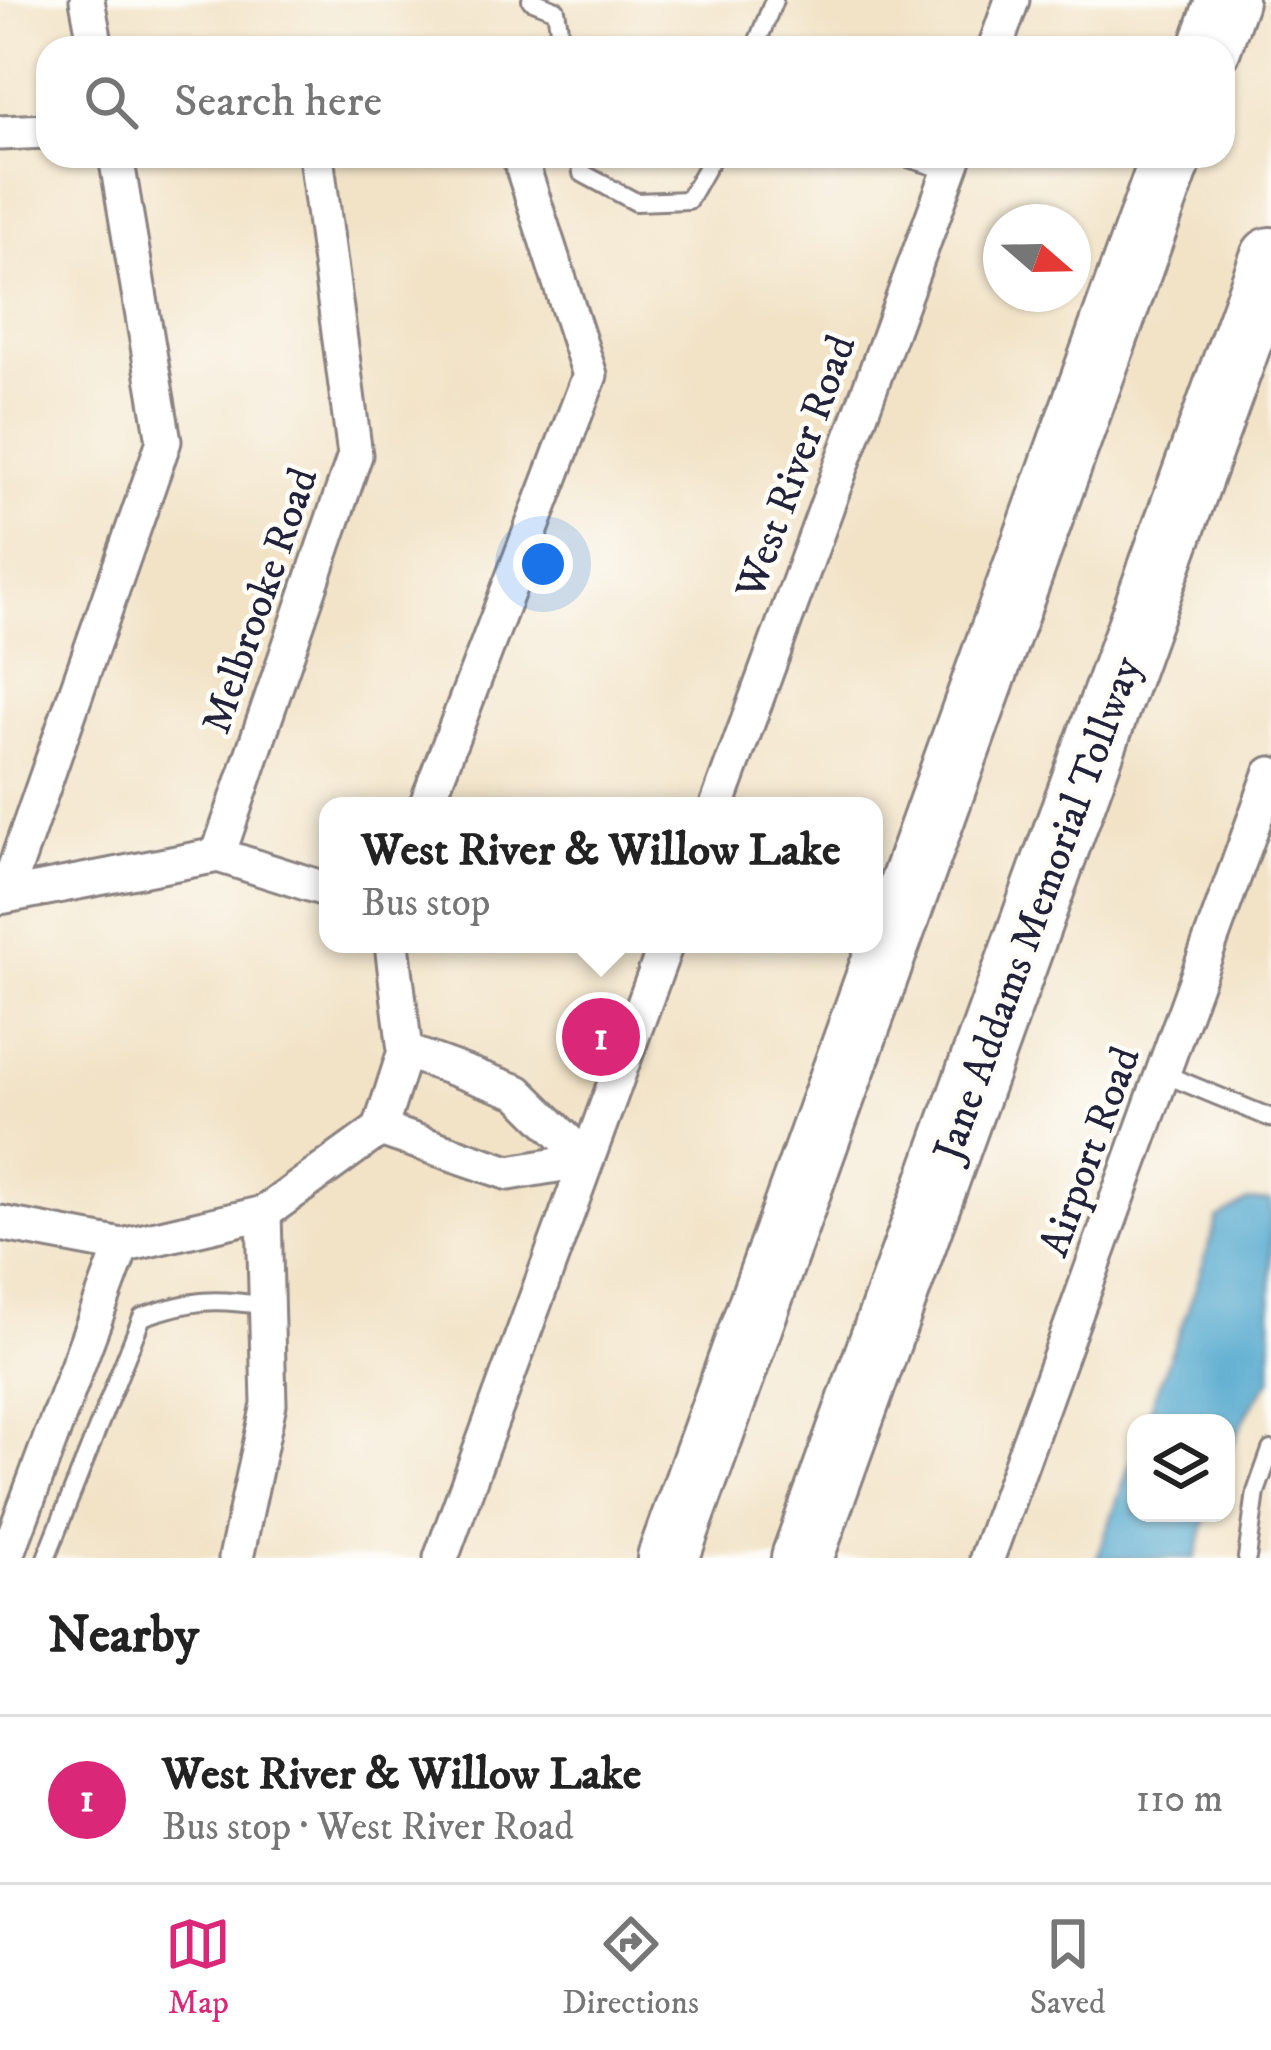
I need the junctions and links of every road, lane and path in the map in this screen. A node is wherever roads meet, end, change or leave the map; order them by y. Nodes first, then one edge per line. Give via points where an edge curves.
1 (87, 0) edge
2 (531, 0) edge
3 (774, 0) edge
4 (1012, 0) edge
5 (1227, 0) edge
6 (557, 5) edge
7 (94, 36) edge
8 (561, 36) edge
9 (760, 36) edge
10 (999, 36) edge
11 (1214, 36) edge
12 (36, 132) edge
13 (0, 133) edge
14 (118, 168) edge
15 (318, 168) edge
16 (523, 168) edge
17 (581, 168) edge
18 (706, 168) edge
19 (951, 168) edge
20 (1168, 168) edge
21 (1271, 258) edge
22 (1271, 774) edge
23 (429, 797) edge
24 (720, 797) edge
25 (218, 855) junction
26 (319, 887) edge
27 (3, 896) edge
28 (393, 953) edge
29 (664, 953) edge
30 (405, 1051) junction
31 (1164, 1074) junction
32 (1271, 1118) edge
33 (380, 1129) junction
34 (587, 1160) junction
35 (264, 1213) junction
36 (0, 1223) edge
37 (122, 1246) junction
38 (267, 1306) junction
39 (1271, 1450) edge
40 (6, 1558) edge
41 (46, 1558) edge
42 (236, 1558) edge
43 (441, 1558) edge
44 (668, 1558) edge
45 (802, 1558) edge
46 (987, 1558) edge
47 (1246, 1558) edge

1 - 7 street
2 - 6 lane
3 - 9 lane
4 - 10 street
5 - 11 highway
6 - 8 lane
12 - 13 street
14 - 27 street via 164,441
15 - 25 street, Melbrooke Road via 356,455
16 - 23 street via 590,375
17 - 18 lane via 636,202 688,200
19 - 24 street, West River Road
20 - 44 highway
21 - 45 highway, Jane Addams Memorial Tollway
22 - 31 street, Airport Road
25 - 26 street
25 - 27 street
28 - 30 street
29 - 34 street
30 - 33 street
30 - 34 street via 518,1092
31 - 32 lane
31 - 46 street, Airport Road
33 - 34 street via 509,1173
33 - 35 street
34 - 43 street
35 - 37 street
35 - 38 street
36 - 37 street
37 - 40 street
38 - 41 lane via 218,1298 142,1317
38 - 42 street via 269,1404
39 - 47 lane

